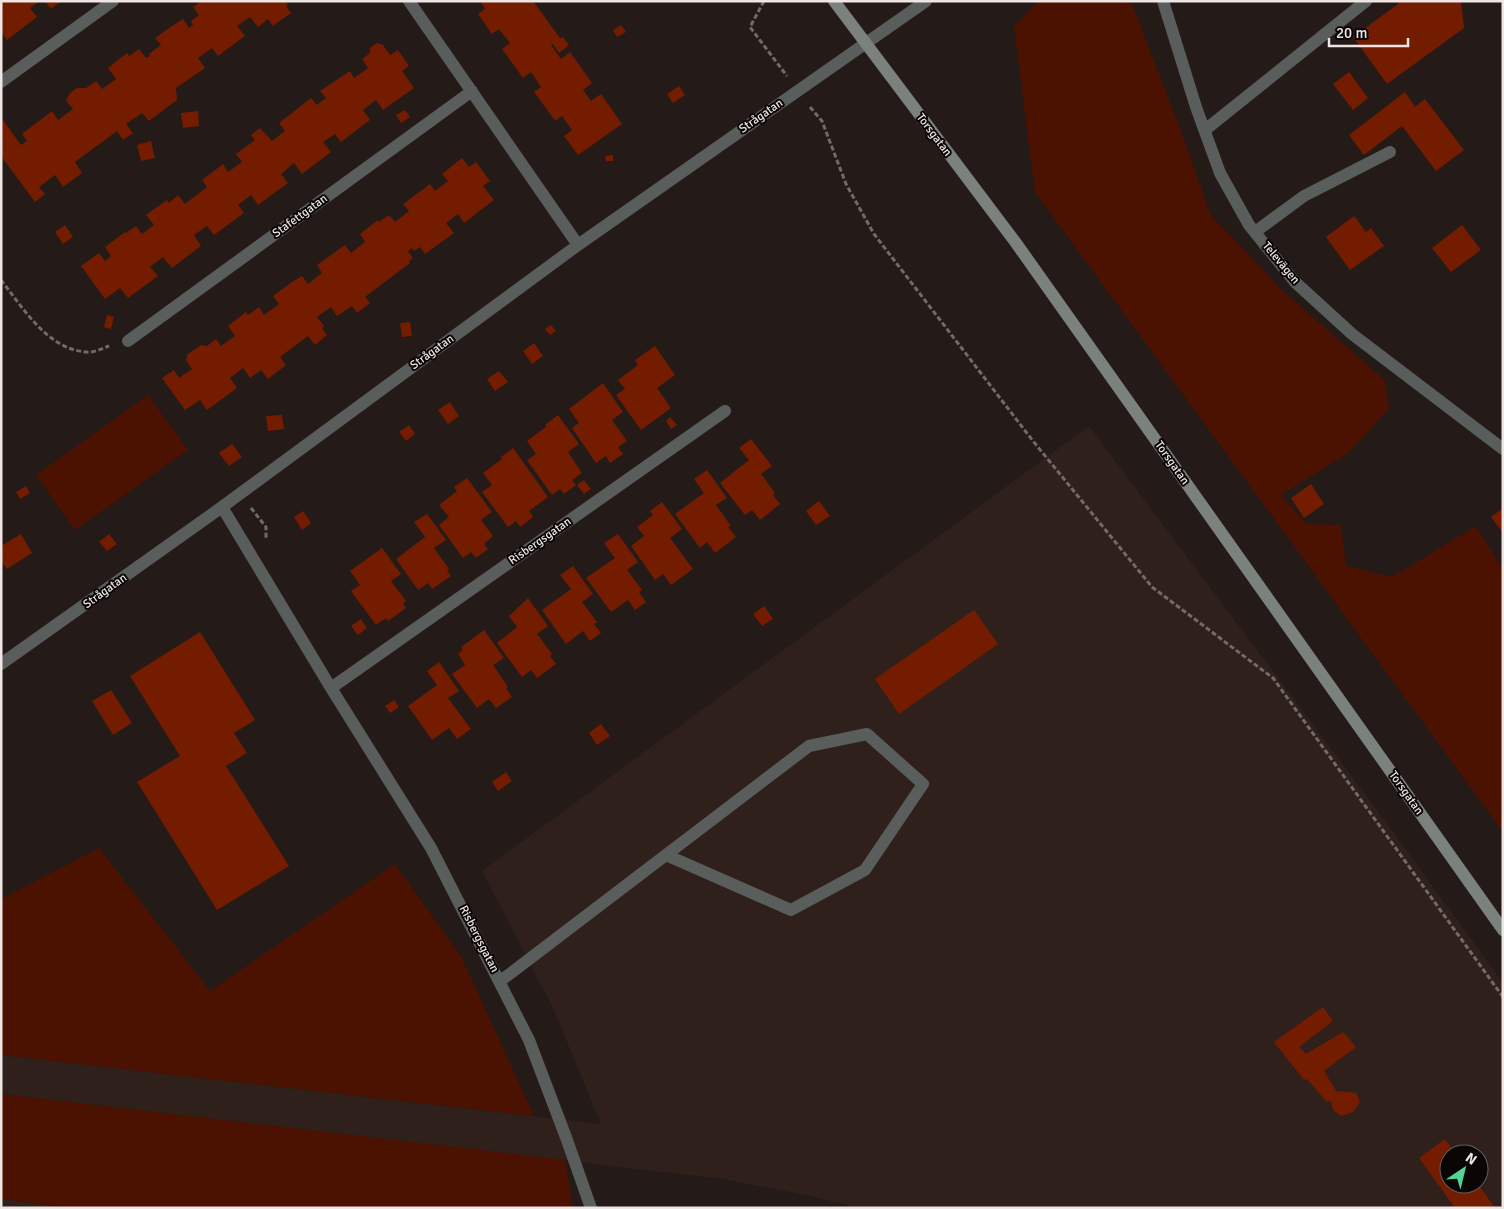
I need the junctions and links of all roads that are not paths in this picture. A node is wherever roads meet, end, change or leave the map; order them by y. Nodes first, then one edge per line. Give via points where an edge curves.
1 (112, 1) edge
2 (409, 1) edge
3 (834, 1) edge
4 (926, 1) edge
5 (1163, 1) edge
6 (1366, 1) edge
7 (865, 43) junction
8 (1, 82) edge
9 (472, 92) junction
10 (1205, 130) junction
11 (1390, 152) dead end
12 (1255, 232) junction
13 (578, 245) junction
14 (128, 341) road end
15 (725, 411) dead end
16 (1503, 449) edge
17 (222, 507) junction
18 (1, 664) edge
19 (331, 688) junction
20 (666, 855) junction
21 (1503, 930) edge
22 (500, 981) junction
23 (591, 1208) edge

1 - 8 street
2 - 9 street
3 - 7 main road, Torsgatan
4 - 7 street, Strågatan
5 - 10 street, Televägen
6 - 10 street
7 - 13 street, Strågatan
7 - 21 main road, Torsgatan via 1016,243
9 - 13 street
9 - 14 street, Stafettgatan
10 - 12 street, Televägen via 1220,173
11 - 12 street via 1304,196
12 - 16 street, Televägen via 1295,282 1352,334
13 - 17 street, Strågatan
15 - 19 street, Risbergsgatan
17 - 18 street, Strågatan
17 - 19 street, Risbergsgatan
19 - 22 street, Risbergsgatan via 431,848
20 - 20 street via 809,746 867,734 923,784 865,870 790,910
20 - 22 street
22 - 23 street, Risbergsgatan via 529,1040

